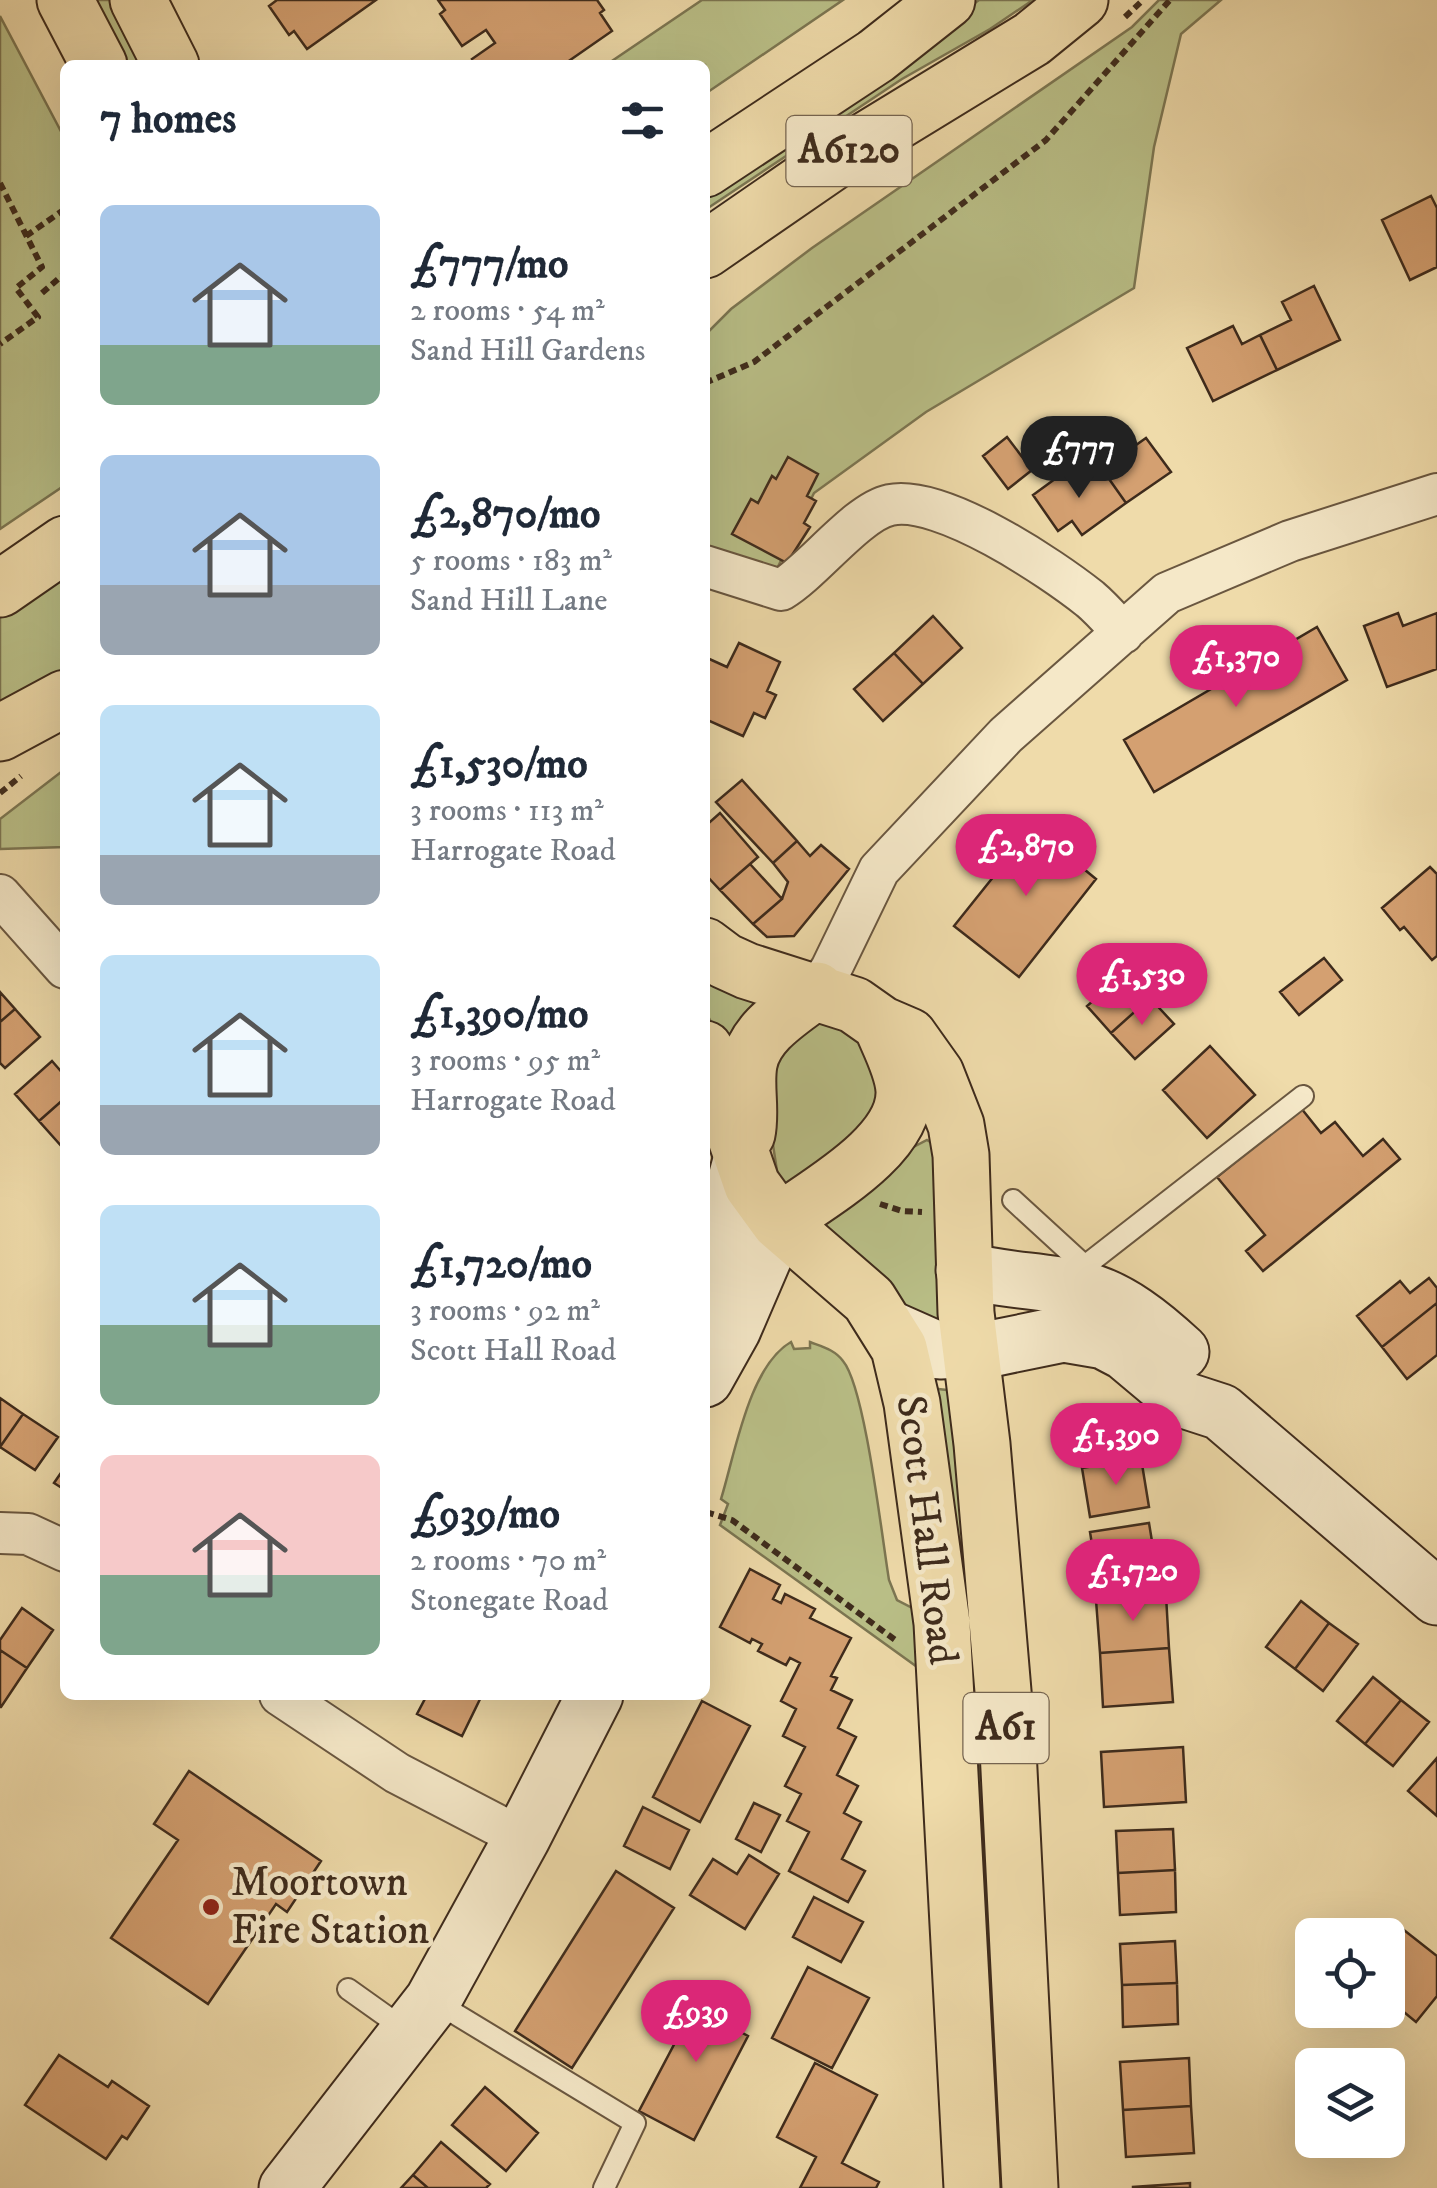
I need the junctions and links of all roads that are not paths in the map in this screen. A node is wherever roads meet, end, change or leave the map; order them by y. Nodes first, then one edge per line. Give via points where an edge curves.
1 (65, 0) edge
2 (138, 0) edge
3 (947, 0) edge
4 (1102, 8) edge
5 (96, 60) edge
6 (168, 60) edge
7 (710, 167) edge
8 (710, 247) edge
9 (1437, 494) edge
10 (60, 547) edge
11 (710, 568) edge
12 (0, 589) edge
13 (1123, 632) junction
14 (60, 701) edge
15 (0, 733) edge
16 (0, 895) edge
17 (710, 950) edge
18 (60, 962) edge
19 (817, 990) junction
20 (881, 1024) junction
21 (710, 1064) edge
22 (1303, 1096) dead end
23 (742, 1157) junction
24 (1013, 1200) dead end
25 (779, 1222) junction
26 (964, 1270) junction
27 (710, 1298) edge
28 (1103, 1304) junction
29 (888, 1328) junction
30 (971, 1350) junction
31 (710, 1370) edge
32 (0, 1533) edge
33 (60, 1549) edge
34 (1437, 1597) edge
35 (288, 1700) edge
36 (592, 1700) edge
37 (522, 1838) junction
38 (348, 1989) dead end
39 (420, 2016) junction
40 (288, 2188) edge
41 (604, 2188) edge
42 (972, 2188) edge
43 (1030, 2188) edge

1 - 5 highway
2 - 6 highway
3 - 7 highway, A6120
4 - 8 highway, A6120 via 1032,39 847,152
9 - 13 street via 1290,541 1167,593
10 - 12 highway
11 - 13 street via 781,590 890,505 927,507 989,533 1052,571
13 - 19 street via 1006,735 879,870
14 - 15 highway
16 - 18 street
17 - 19 highway via 747,970
19 - 20 highway
19 - 23 highway via 773,1024 749,1062
20 - 25 highway via 904,1088 897,1121 867,1157
20 - 26 highway, A61 via 909,1036 946,1094 960,1154
21 - 23 highway
22 - 28 lane
23 - 25 highway via 752,1185
23 - 27 main road
24 - 28 lane
25 - 29 highway, Scott Hall Road / A61 via 869,1300
25 - 31 main road
26 - 28 main road via 1083,1289
26 - 30 highway, Scott Hall Road / A61
28 - 30 main road via 1063,1334
28 - 34 main road via 1165,1337 1203,1372 1220,1412
29 - 30 main road via 940,1351
29 - 42 highway, Scott Hall Road / A61 via 900,1348 912,1403 942,1623
30 - 43 highway, Scott Hall Road / A61 via 1008,1750
32 - 33 street via 28,1534
35 - 37 street via 397,1773
36 - 37 main road
37 - 39 main road
38 - 39 lane
39 - 40 main road
39 - 41 lane via 635,2124

